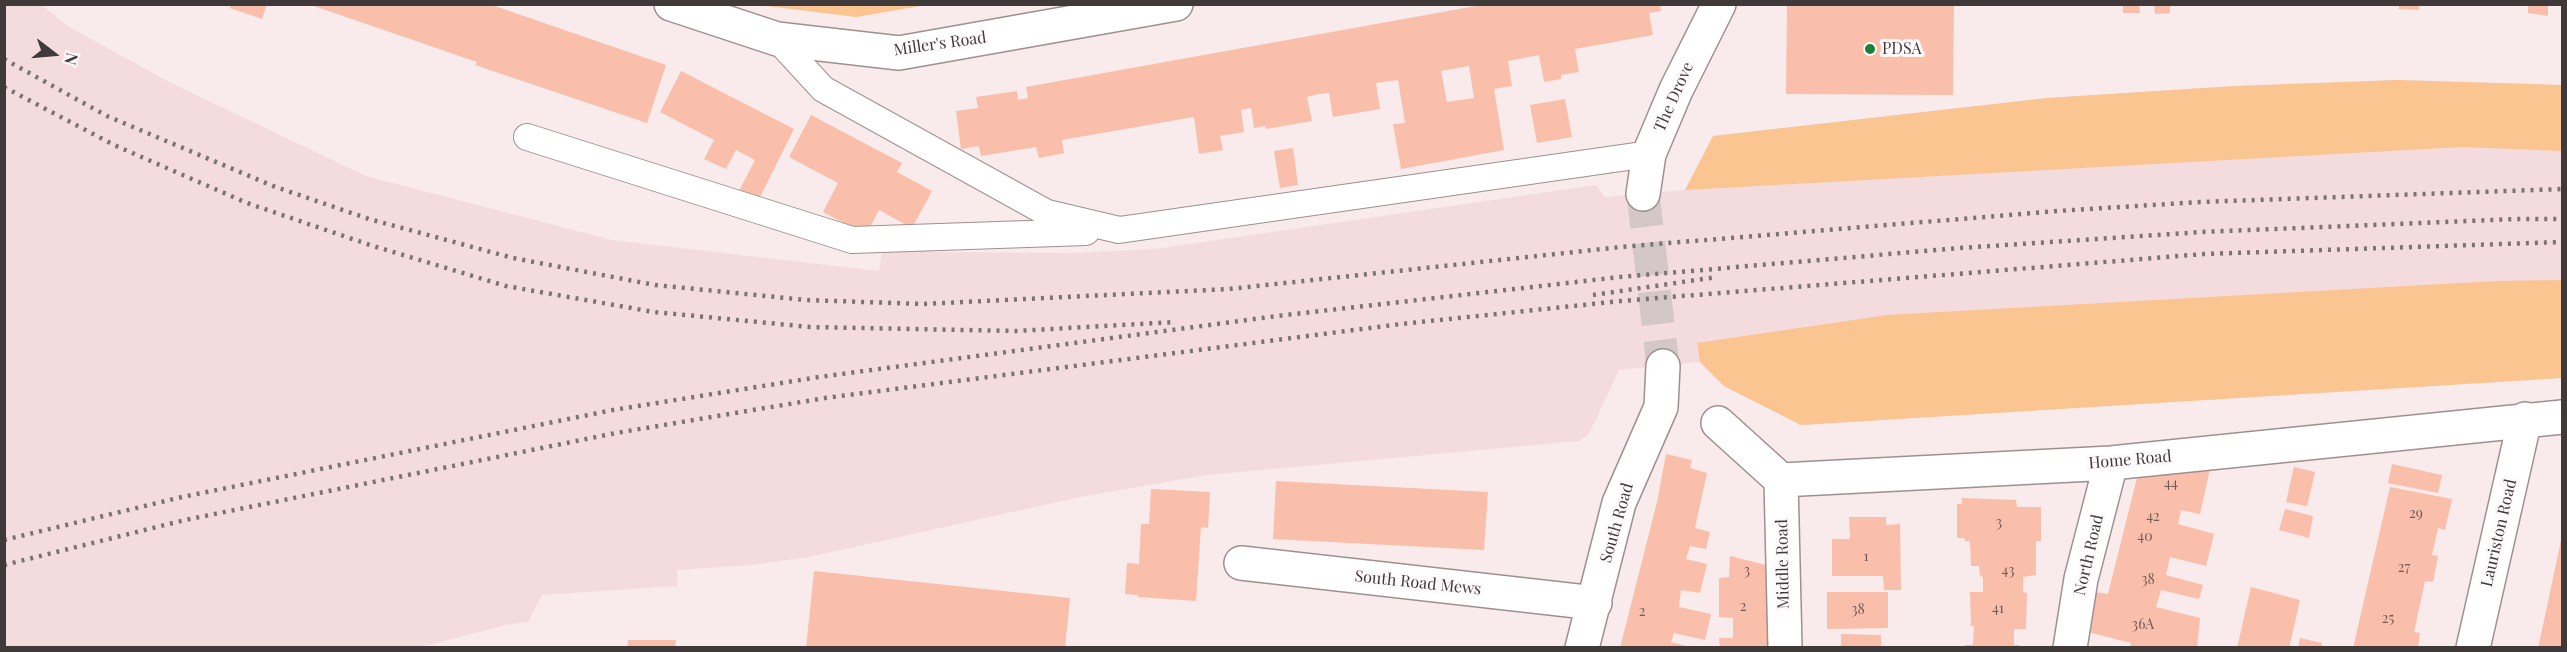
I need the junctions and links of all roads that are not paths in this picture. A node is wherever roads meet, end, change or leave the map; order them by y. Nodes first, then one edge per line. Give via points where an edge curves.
1 (671, 4) edge
2 (1176, 4) edge
3 (1719, 4) edge
4 (777, 39) junction
5 (527, 137) dead end
6 (1649, 154) junction
7 (1643, 194) tunnel mouth
8 (1119, 230) junction
9 (1663, 366) tunnel mouth
10 (2562, 417) edge
11 (2525, 419) junction
12 (1718, 423) dead end
13 (2111, 463) junction
14 (1781, 480) junction
15 (1241, 563) dead end
16 (1595, 603) junction
17 (1582, 648) edge
18 (1785, 648) edge
19 (2070, 648) edge
20 (2473, 648) edge

1 - 4 street, Miller's Road
2 - 4 street, Miller's Road via 899,53
3 - 6 street, The Drove
4 - 8 lane via 823,89 1047,213
5 - 8 lane via 852,240
6 - 7 street, The Drove
6 - 8 lane
9 - 16 street, South Road via 1661,407 1619,503
10 - 11 street, Home Road
11 - 13 street, Home Road
11 - 20 street, Lauriston Road
12 - 14 street
13 - 14 street, Home Road
13 - 19 street, North Road via 2081,579
14 - 18 street, Middle Road
15 - 16 street, South Road Mews
16 - 17 street, South Road

